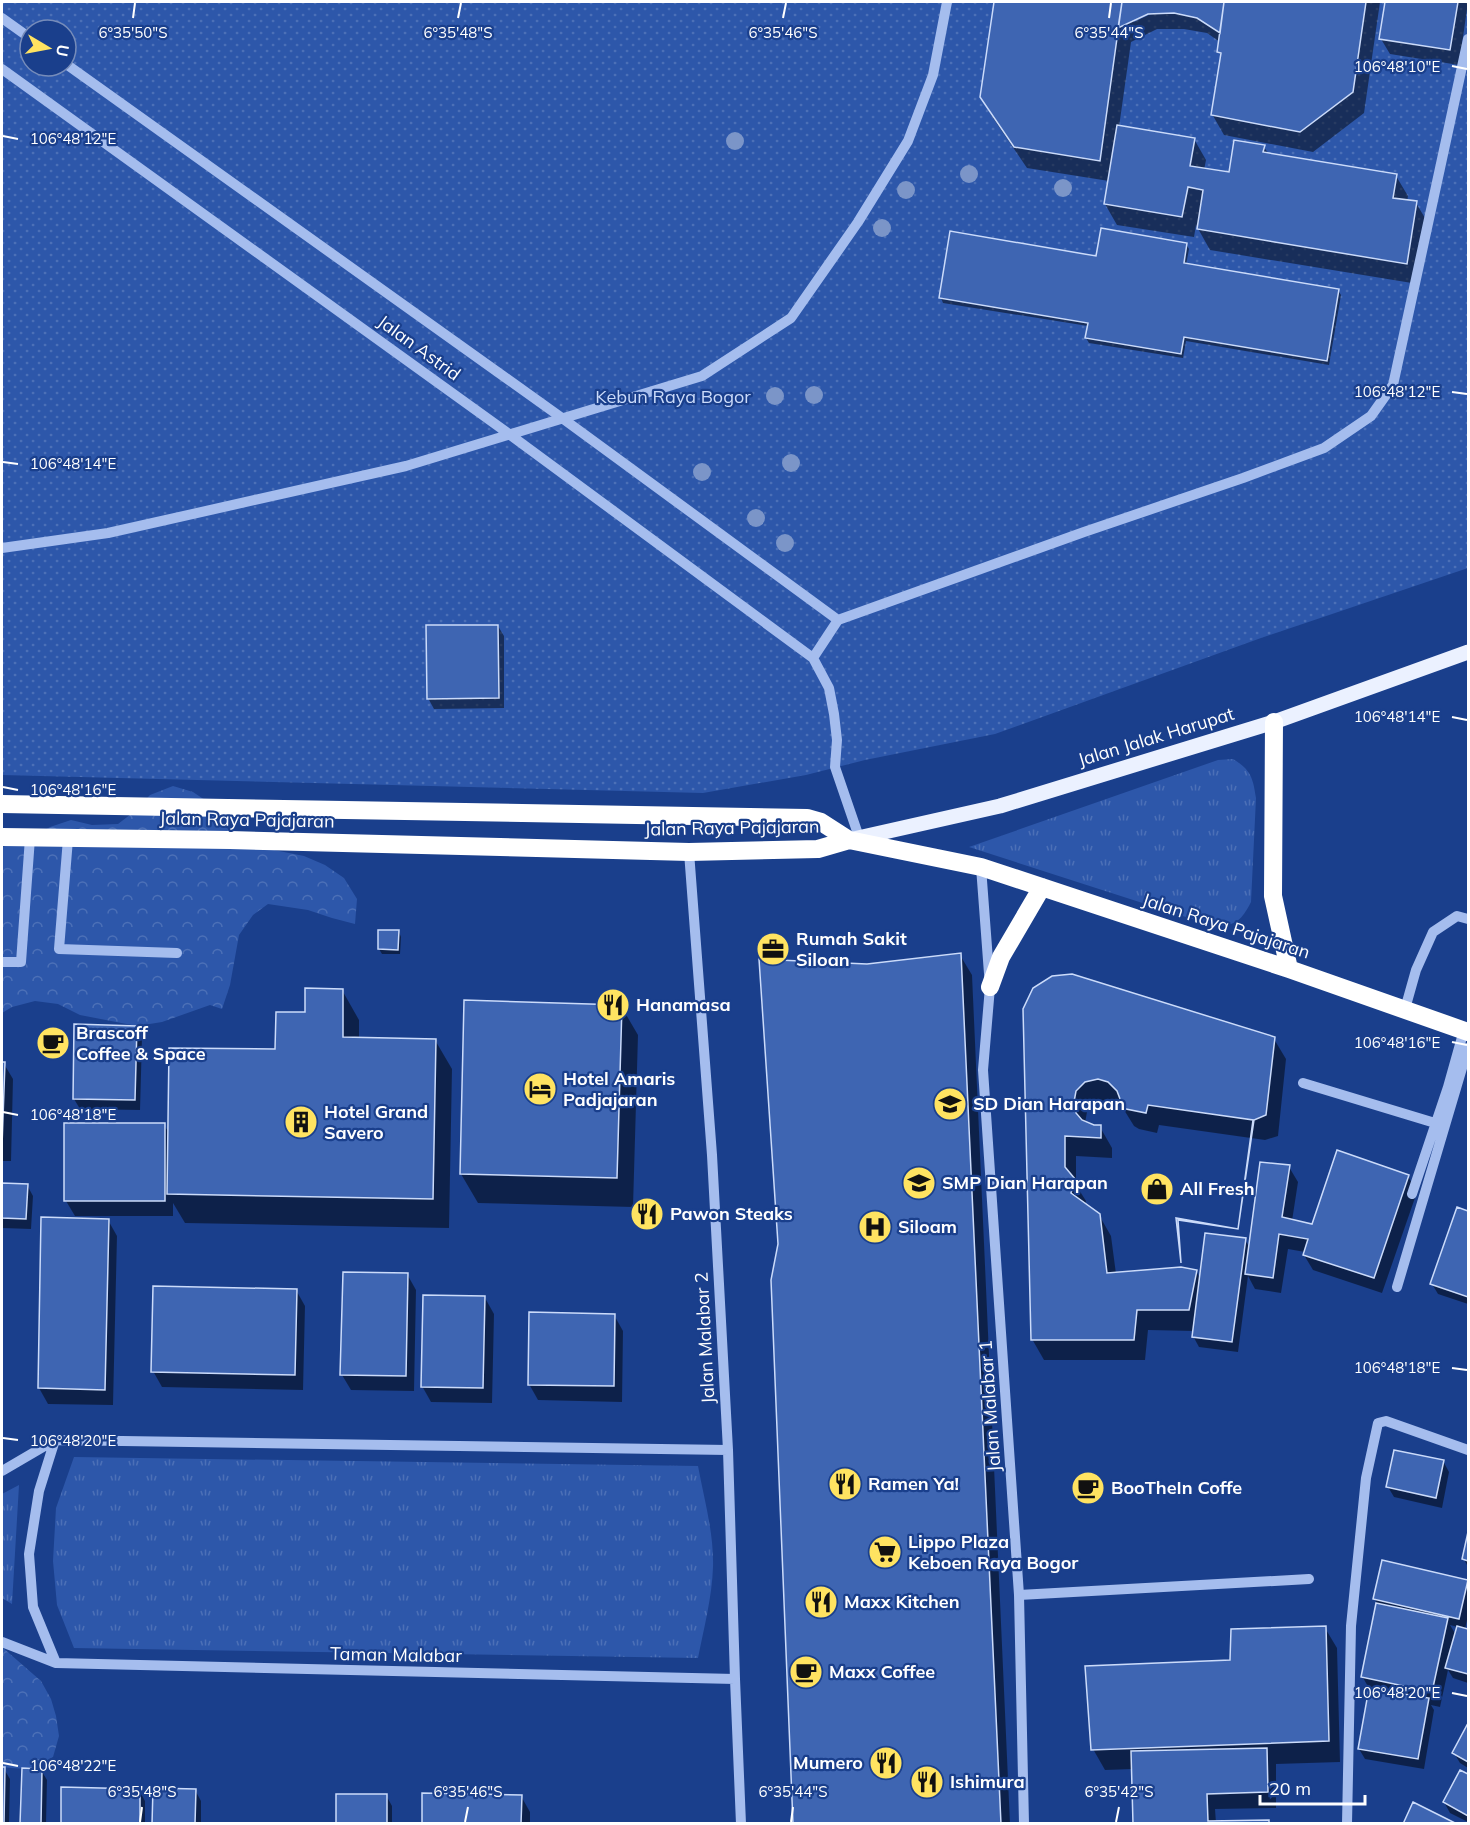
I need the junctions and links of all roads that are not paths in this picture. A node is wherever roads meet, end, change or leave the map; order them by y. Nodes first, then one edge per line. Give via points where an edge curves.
1 (947, 2) edge
2 (2, 18) edge
3 (18, 29) edge
4 (1468, 39) edge
5 (2, 69) edge
6 (78, 73) edge
7 (562, 418) junction
8 (509, 434) junction
9 (2, 548) edge
10 (838, 620) junction
11 (1468, 652) edge
12 (813, 658) junction
13 (1274, 722) junction
14 (2, 804) edge
15 (2, 837) edge
16 (30, 838) junction
17 (68, 838) junction
18 (854, 838) junction
19 (689, 852) junction
20 (981, 867) junction
21 (1042, 887) junction
22 (1468, 919) edge
23 (177, 953) dead end
24 (2, 962) edge
25 (1289, 969) junction
26 (990, 987) junction
27 (1405, 1009) junction
28 (1466, 1031) edge
29 (1468, 1048) edge
30 (1303, 1083) dead end
31 (1435, 1124) junction
32 (1412, 1194) dead end
33 (1397, 1287) dead end
34 (55, 1440) junction
35 (728, 1450) junction
36 (1468, 1450) edge
37 (2, 1471) edge
38 (1309, 1579) dead end
39 (1019, 1596) junction
40 (2, 1642) edge
41 (56, 1664) junction
42 (735, 1679) junction
43 (741, 1824) edge
44 (1024, 1824) edge
45 (1347, 1824) edge

1 - 7 street via 933,75 908,141 791,318 702,376
2 - 3 street
4 - 10 street via 1393,385 1371,416 1314,452
5 - 8 street, Jalan Astrid
6 - 7 street, Jalan Astrid
7 - 8 street
7 - 10 street, Jalan Astrid
8 - 9 street via 406,466 108,533
8 - 12 street, Jalan Astrid
10 - 12 street
11 - 13 main road, Jalan Jalak Harupat
12 - 18 street via 829,688 837,740 835,766
13 - 18 main road, Jalan Jalak Harupat via 1000,806
13 - 25 highway via 1273,896
14 - 18 highway via 807,818
15 - 16 highway, Jalan Raya Pajajaran
16 - 17 highway, Jalan Raya Pajajaran
16 - 24 street via 21,962
17 - 19 highway, Jalan Raya Pajajaran
17 - 23 street via 59,949
18 - 19 highway, Jalan Raya Pajajaran via 818,849
18 - 20 highway, Jalan Raya Pajajaran
19 - 35 street, Jalan Malabar 2 via 712,1155
20 - 21 highway, Jalan Raya Pajajaran
20 - 26 street, Jalan Malabar 1
21 - 25 highway, Jalan Raya Pajajaran
21 - 26 highway via 1001,957
22 - 27 street via 1457,916 1433,932
25 - 27 highway, Jalan Raya Pajajaran
26 - 39 street, Jalan Malabar 1 via 983,1070
27 - 28 highway, Jalan Raya Pajajaran
28 - 31 street
29 - 33 street
30 - 31 street
31 - 32 street
34 - 35 street
34 - 37 street
34 - 41 street via 39,1491 29,1554 33,1607
35 - 42 street, Jalan Malabar 2
36 - 45 street via 1386,1421 1378,1423 1366,1478 1352,1614
38 - 39 street
39 - 44 street, Jalan Malabar 1
40 - 41 street, Taman Malabar
41 - 42 street, Taman Malabar
42 - 43 street, Jalan Malabar 2

